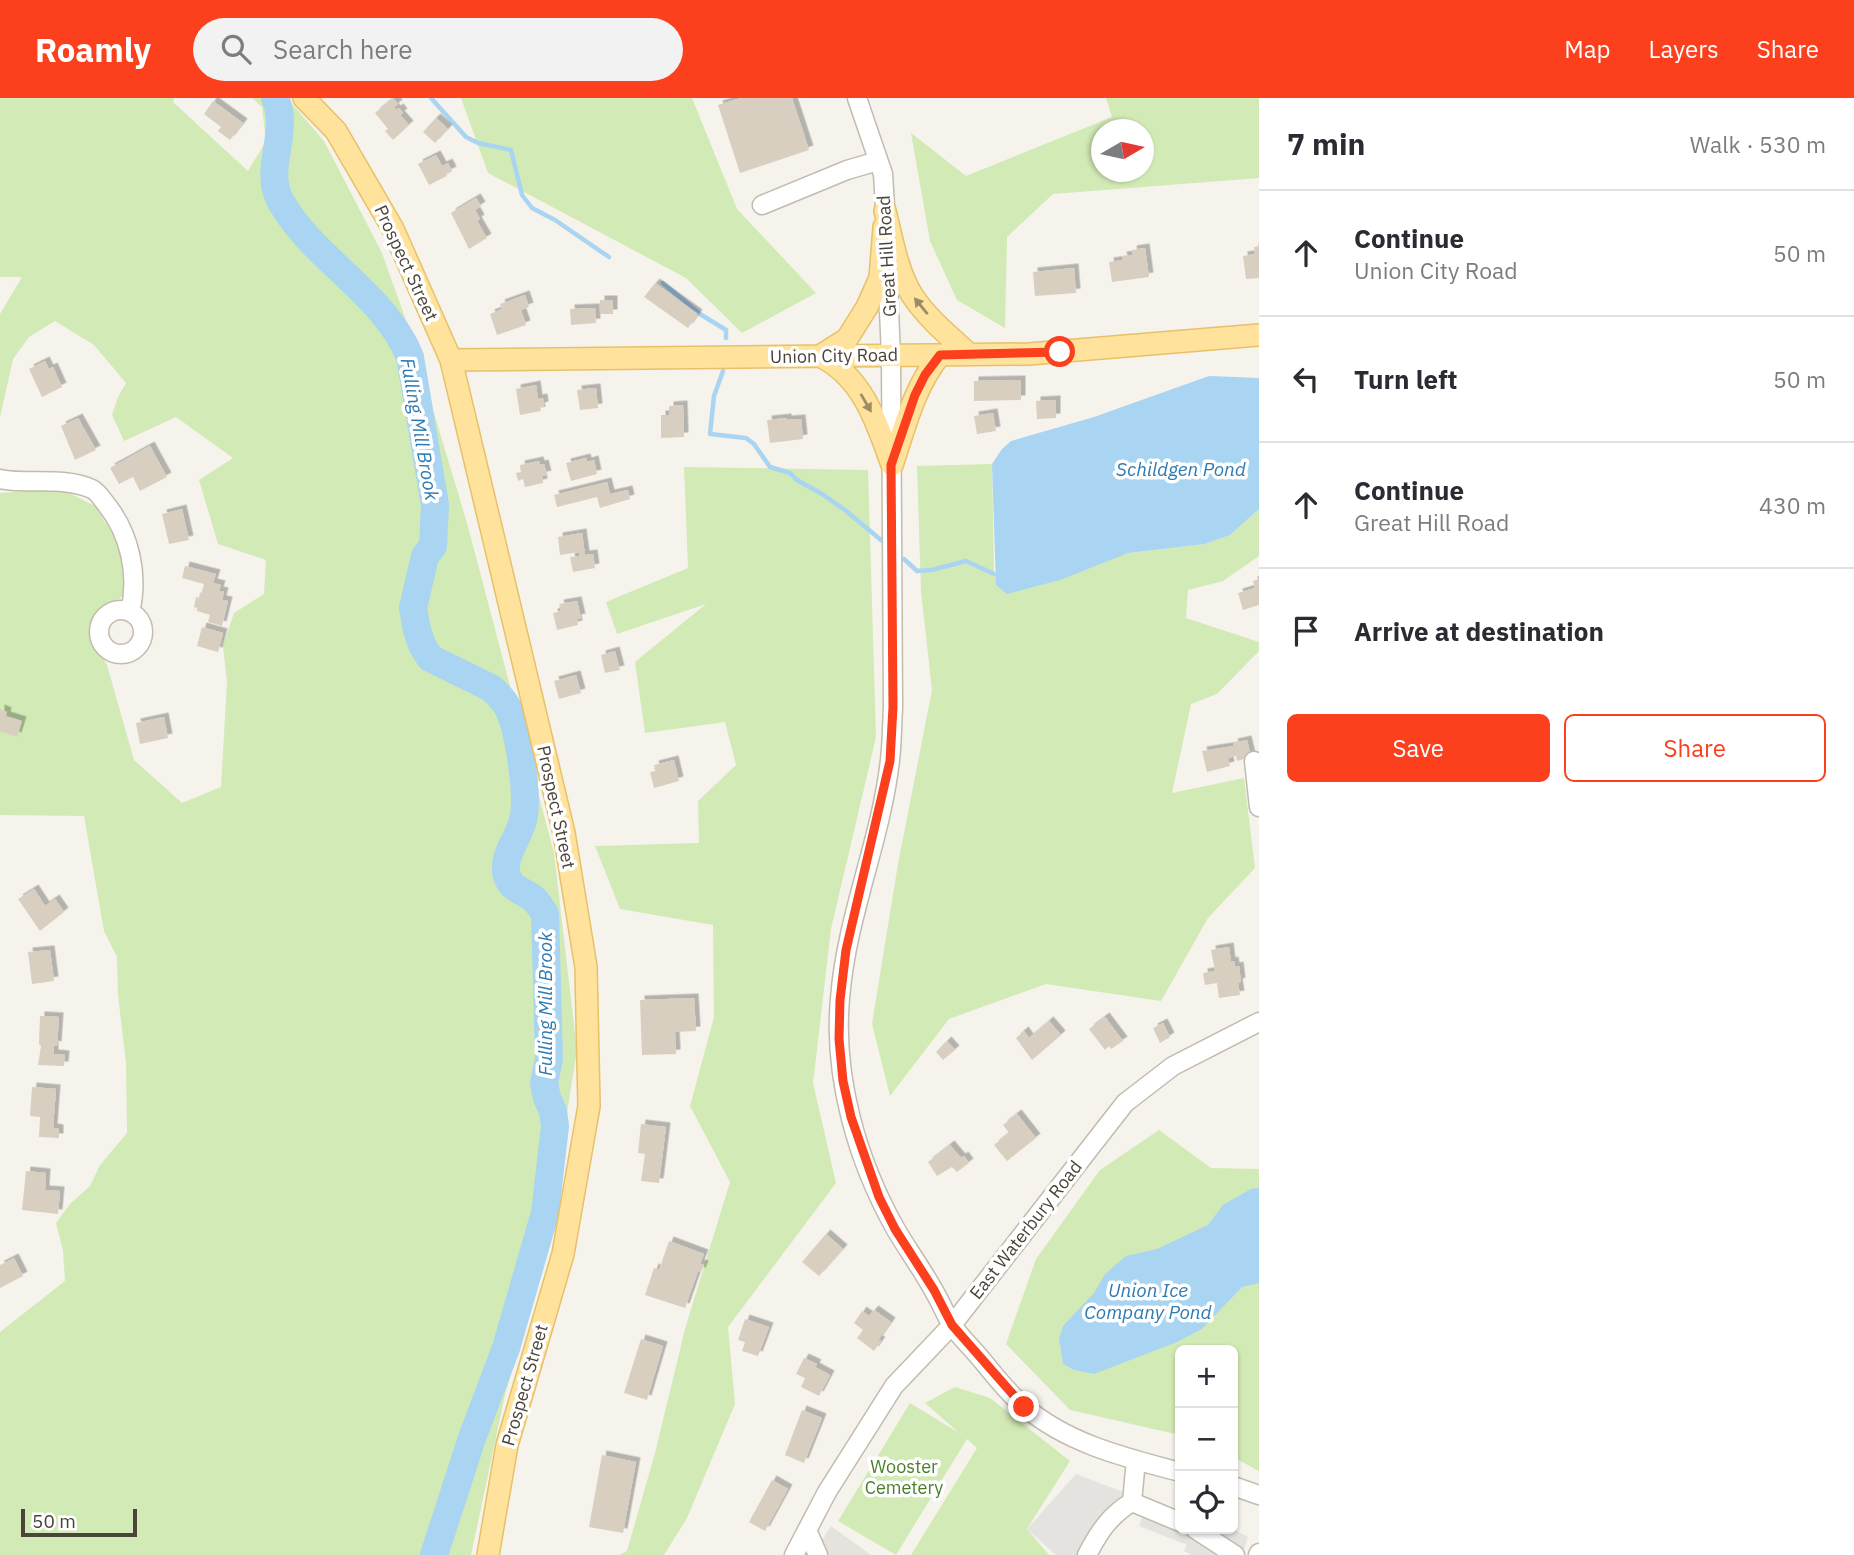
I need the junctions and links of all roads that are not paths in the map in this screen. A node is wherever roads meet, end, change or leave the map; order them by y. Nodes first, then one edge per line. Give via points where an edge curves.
1 (304, 98) edge
2 (857, 98) edge
3 (878, 161) junction
4 (762, 205) dead end
5 (885, 211) junction
6 (1259, 335) edge
7 (970, 354) junction
8 (940, 355) junction
9 (820, 356) junction
10 (891, 356) junction
11 (451, 360) junction
12 (891, 465) junction
13 (0, 479) edge
14 (130, 612) dead end
15 (1254, 761) dead end
16 (1259, 807) edge
17 (1259, 1022) edge
18 (952, 1325) junction
19 (1136, 1460) junction
20 (1176, 1471) edge
21 (1238, 1488) edge
22 (1259, 1495) edge
23 (1132, 1502) junction
24 (1175, 1520) edge
25 (807, 1530) junction
26 (1203, 1534) edge
27 (488, 1555) edge
28 (794, 1555) edge
29 (818, 1555) edge
30 (1087, 1555) edge
31 (1235, 1555) edge

1 - 11 main road, Prospect Street via 336,131 393,229
2 - 3 street, Great Hill Road
3 - 4 street
3 - 5 street, Great Hill Road
7 -> 5 main road via 940,329 911,294
5 - 9 main road via 876,288 847,339
5 - 10 street, Great Hill Road
6 - 7 main road, Union City Road via 1072,351
7 - 8 main road, Union City Road
8 - 10 main road, Union City Road
8 - 12 main road via 915,395
9 - 10 main road, Union City Road
9 - 11 main road, Union City Road
9 -> 12 main road via 854,381 876,420
10 - 12 street, Great Hill Road
11 - 27 main road, Prospect Street via 564,833 586,967 589,1106 563,1254 507,1445
12 - 18 street, Great Hill Road via 890,761 846,950 839,1039 851,1117 879,1197
13 - 14 street via 59,481 94,489 115,515 131,551 135,595
15 - 16 street
17 - 18 street, East Waterbury Road via 1173,1066 1125,1103
18 - 19 street, Great Hill Road via 1024,1407 1080,1440
18 - 25 street, East Waterbury Road via 894,1386
19 - 20 street, Great Hill Road
19 - 23 street
21 - 22 street
23 - 24 street
23 - 30 street via 1106,1521
25 - 28 street, East Waterbury Road
25 - 29 street
26 - 31 street

